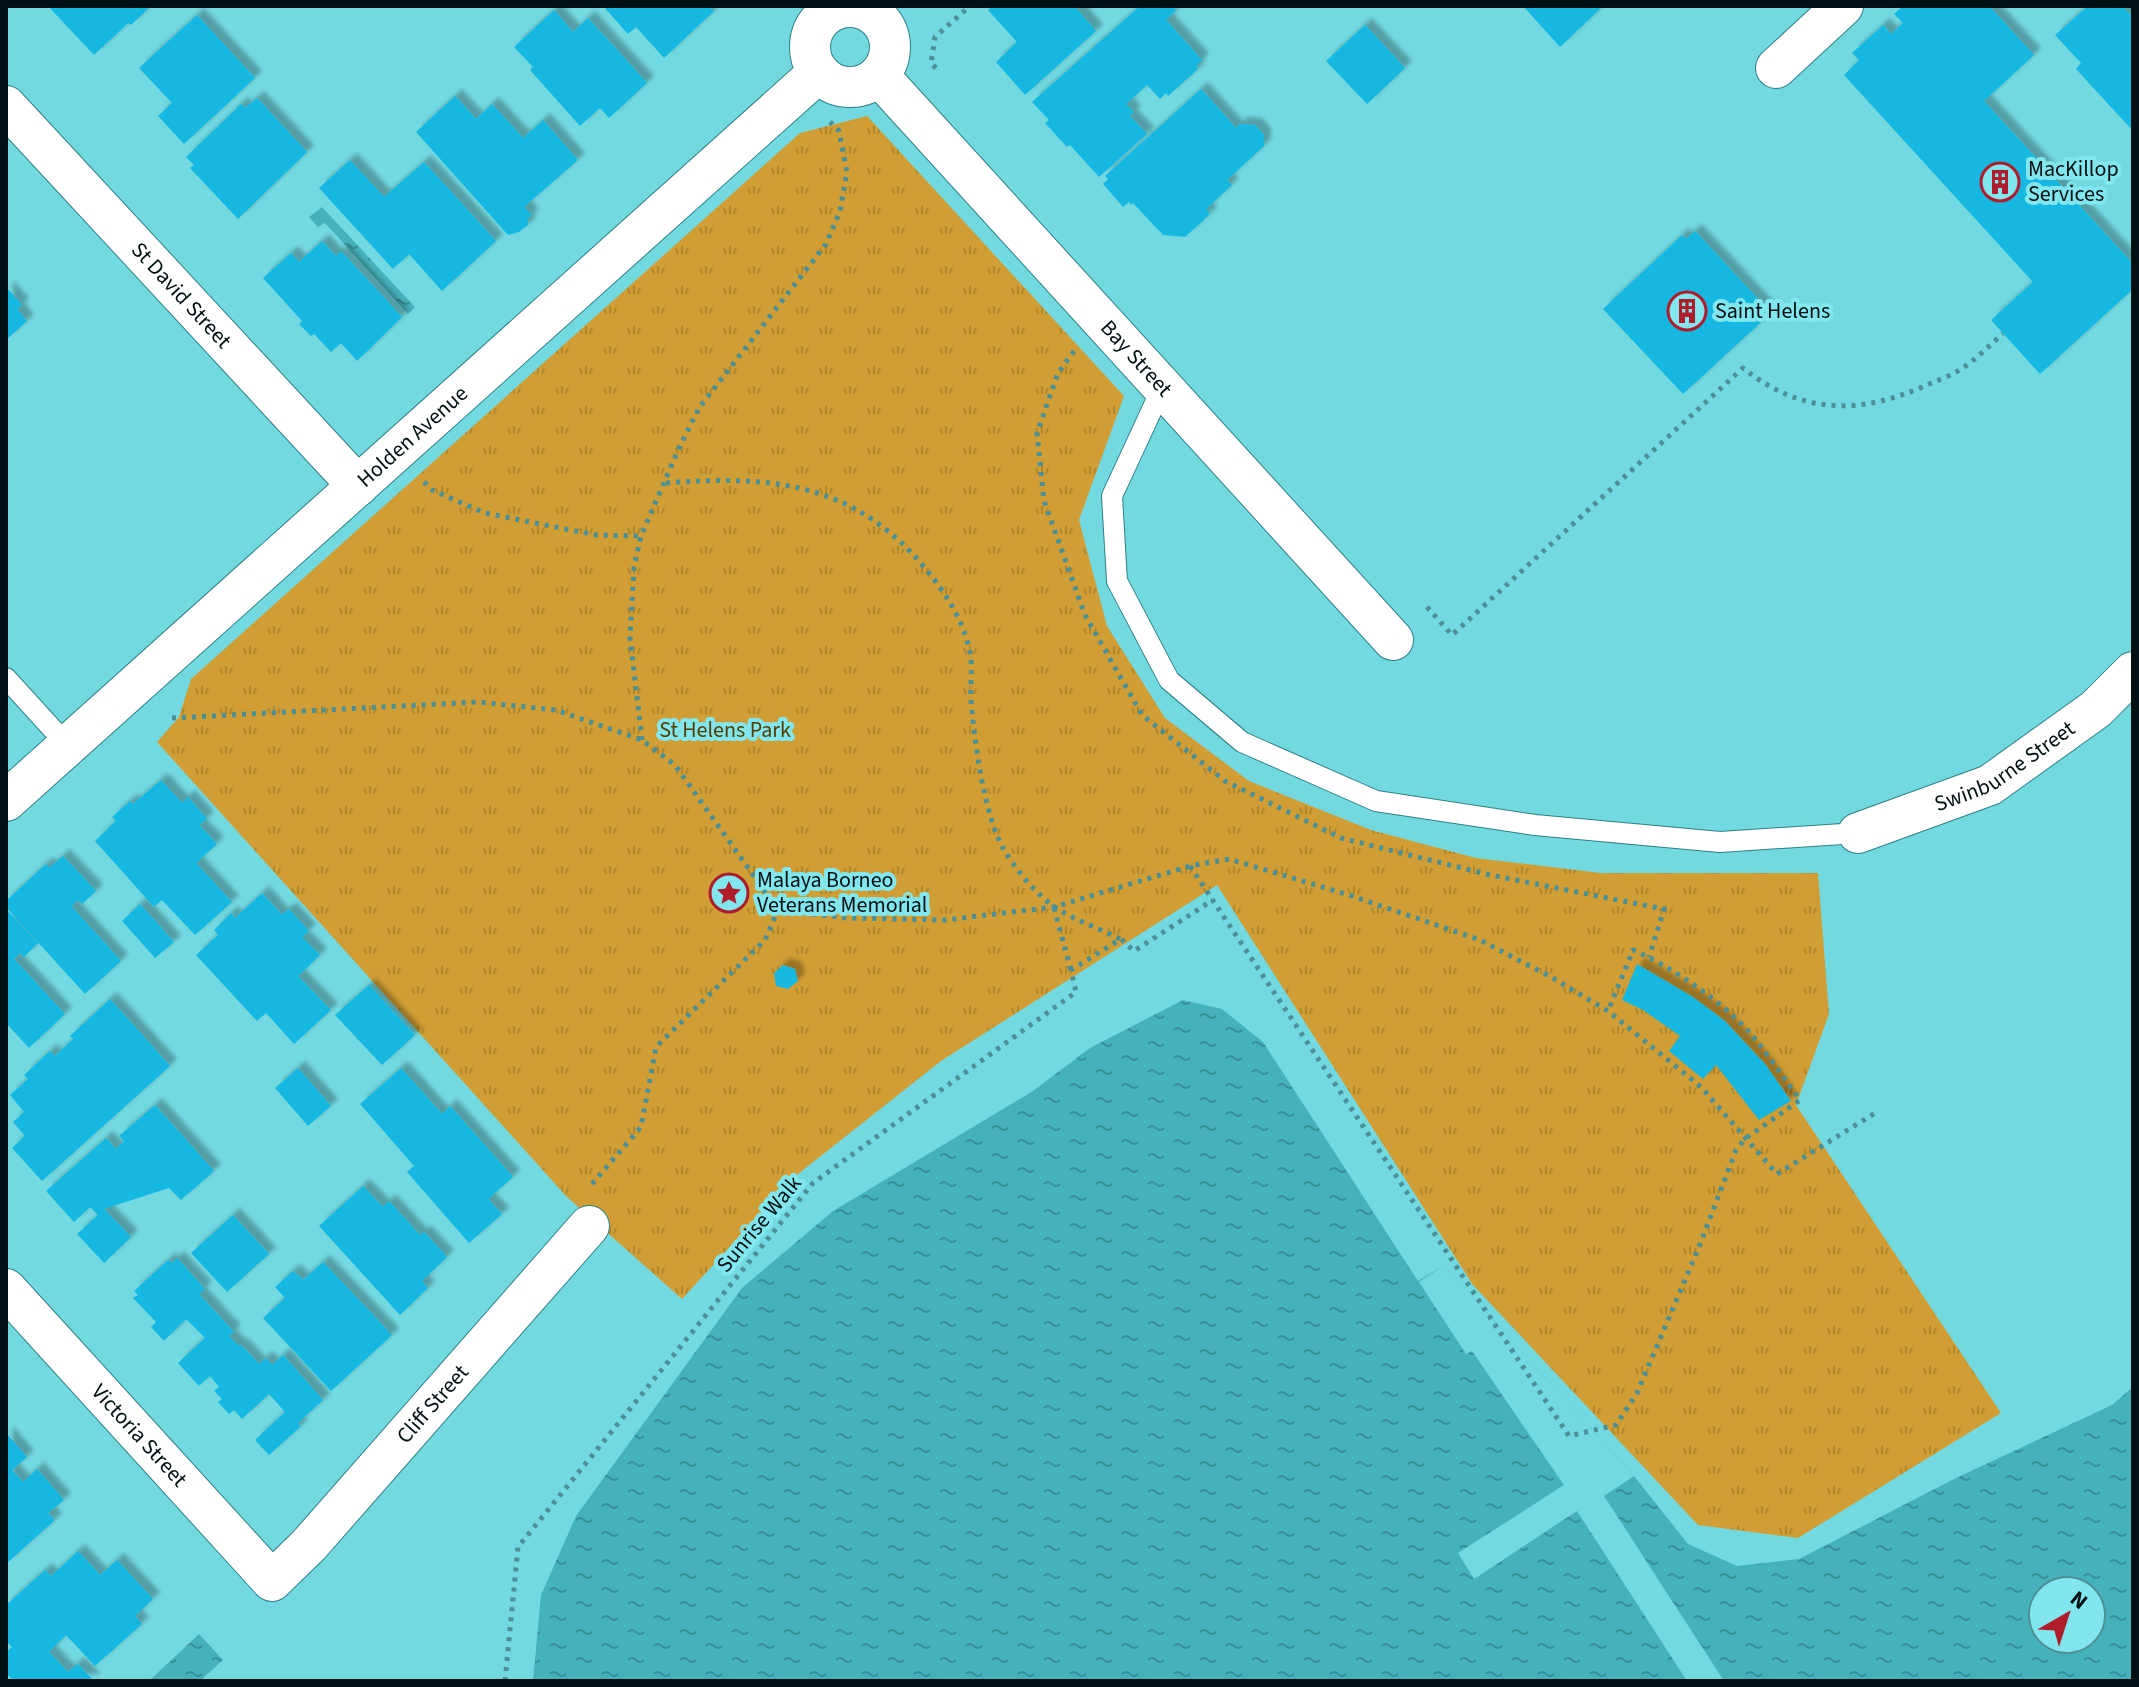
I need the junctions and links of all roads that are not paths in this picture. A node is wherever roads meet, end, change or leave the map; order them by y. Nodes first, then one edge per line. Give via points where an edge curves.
1 (1843, 6) edge
2 (821, 11) edge
3 (885, 12) edge
4 (1776, 68) dead end
5 (879, 76) junction
6 (808, 81) junction
7 (6, 106) edge
8 (1162, 388) junction
9 (358, 486) junction
10 (1393, 640) dead end
11 (2133, 672) edge
12 (6, 678) edge
13 (68, 746) junction
14 (6, 801) edge
15 (1858, 833) joint
16 (588, 1208) road end
17 (6, 1289) edge
18 (272, 1581) joint

1 - 4 street
2 - 3 street via 852,7
2 - 6 street via 810,43
3 - 5 street via 890,40
5 - 6 street via 868,84 841,87
5 - 8 street, Bay Street
6 - 9 street, Holden Avenue
7 - 9 street, St David Street
8 - 10 street, Bay Street
8 - 15 lane via 1112,496 1117,581 1169,680 1242,742 1376,801 1535,825 1720,842
9 - 13 street, Holden Avenue
11 - 15 street, Swinburne Street via 2096,709 1990,785
12 - 13 lane
13 - 14 street, Holden Avenue
16 - 18 street, Cliff Street via 309,1545
17 - 18 street, Victoria Street

